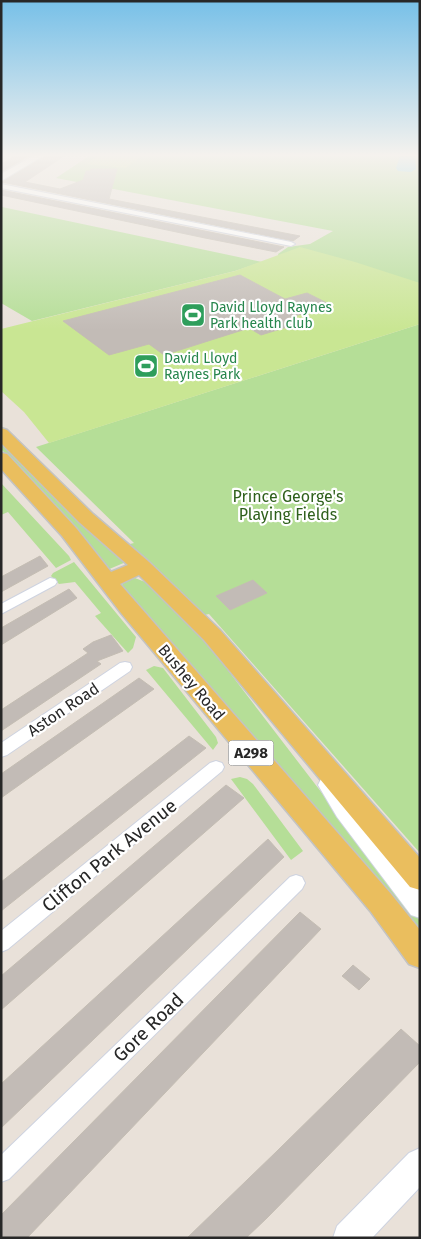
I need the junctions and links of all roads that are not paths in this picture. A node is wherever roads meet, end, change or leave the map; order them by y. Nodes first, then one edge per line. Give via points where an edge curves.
1 (140, 214) edge
2 (291, 244) dead end
3 (1, 433) edge
4 (1, 458) edge
5 (142, 566) junction
6 (50, 582) dead end
7 (107, 582) junction
8 (1, 610) edge
9 (125, 667) dead end
10 (291, 727) junction
11 (1, 752) edge
12 (216, 767) dead end
13 (420, 878) edge
14 (296, 883) dead end
15 (420, 907) edge
16 (1, 943) edge
17 (420, 954) edge
18 (420, 1164) edge
19 (1, 1171) edge
20 (349, 1238) edge

1 - 2 street
3 - 5 main road, A298 via 86,518
4 - 7 main road, Bushey Road / A298 via 69,532
5 - 7 main road
5 - 10 main road, A298 via 212,635
6 - 8 street
7 - 17 main road, Bushey Road / A298 via 381,903
9 - 11 street, Aston Road
10 - 13 main road, A298
10 - 15 main road via 345,810
12 - 16 street, Clifton Park Avenue
14 - 19 street, Gore Road
18 - 20 main road

